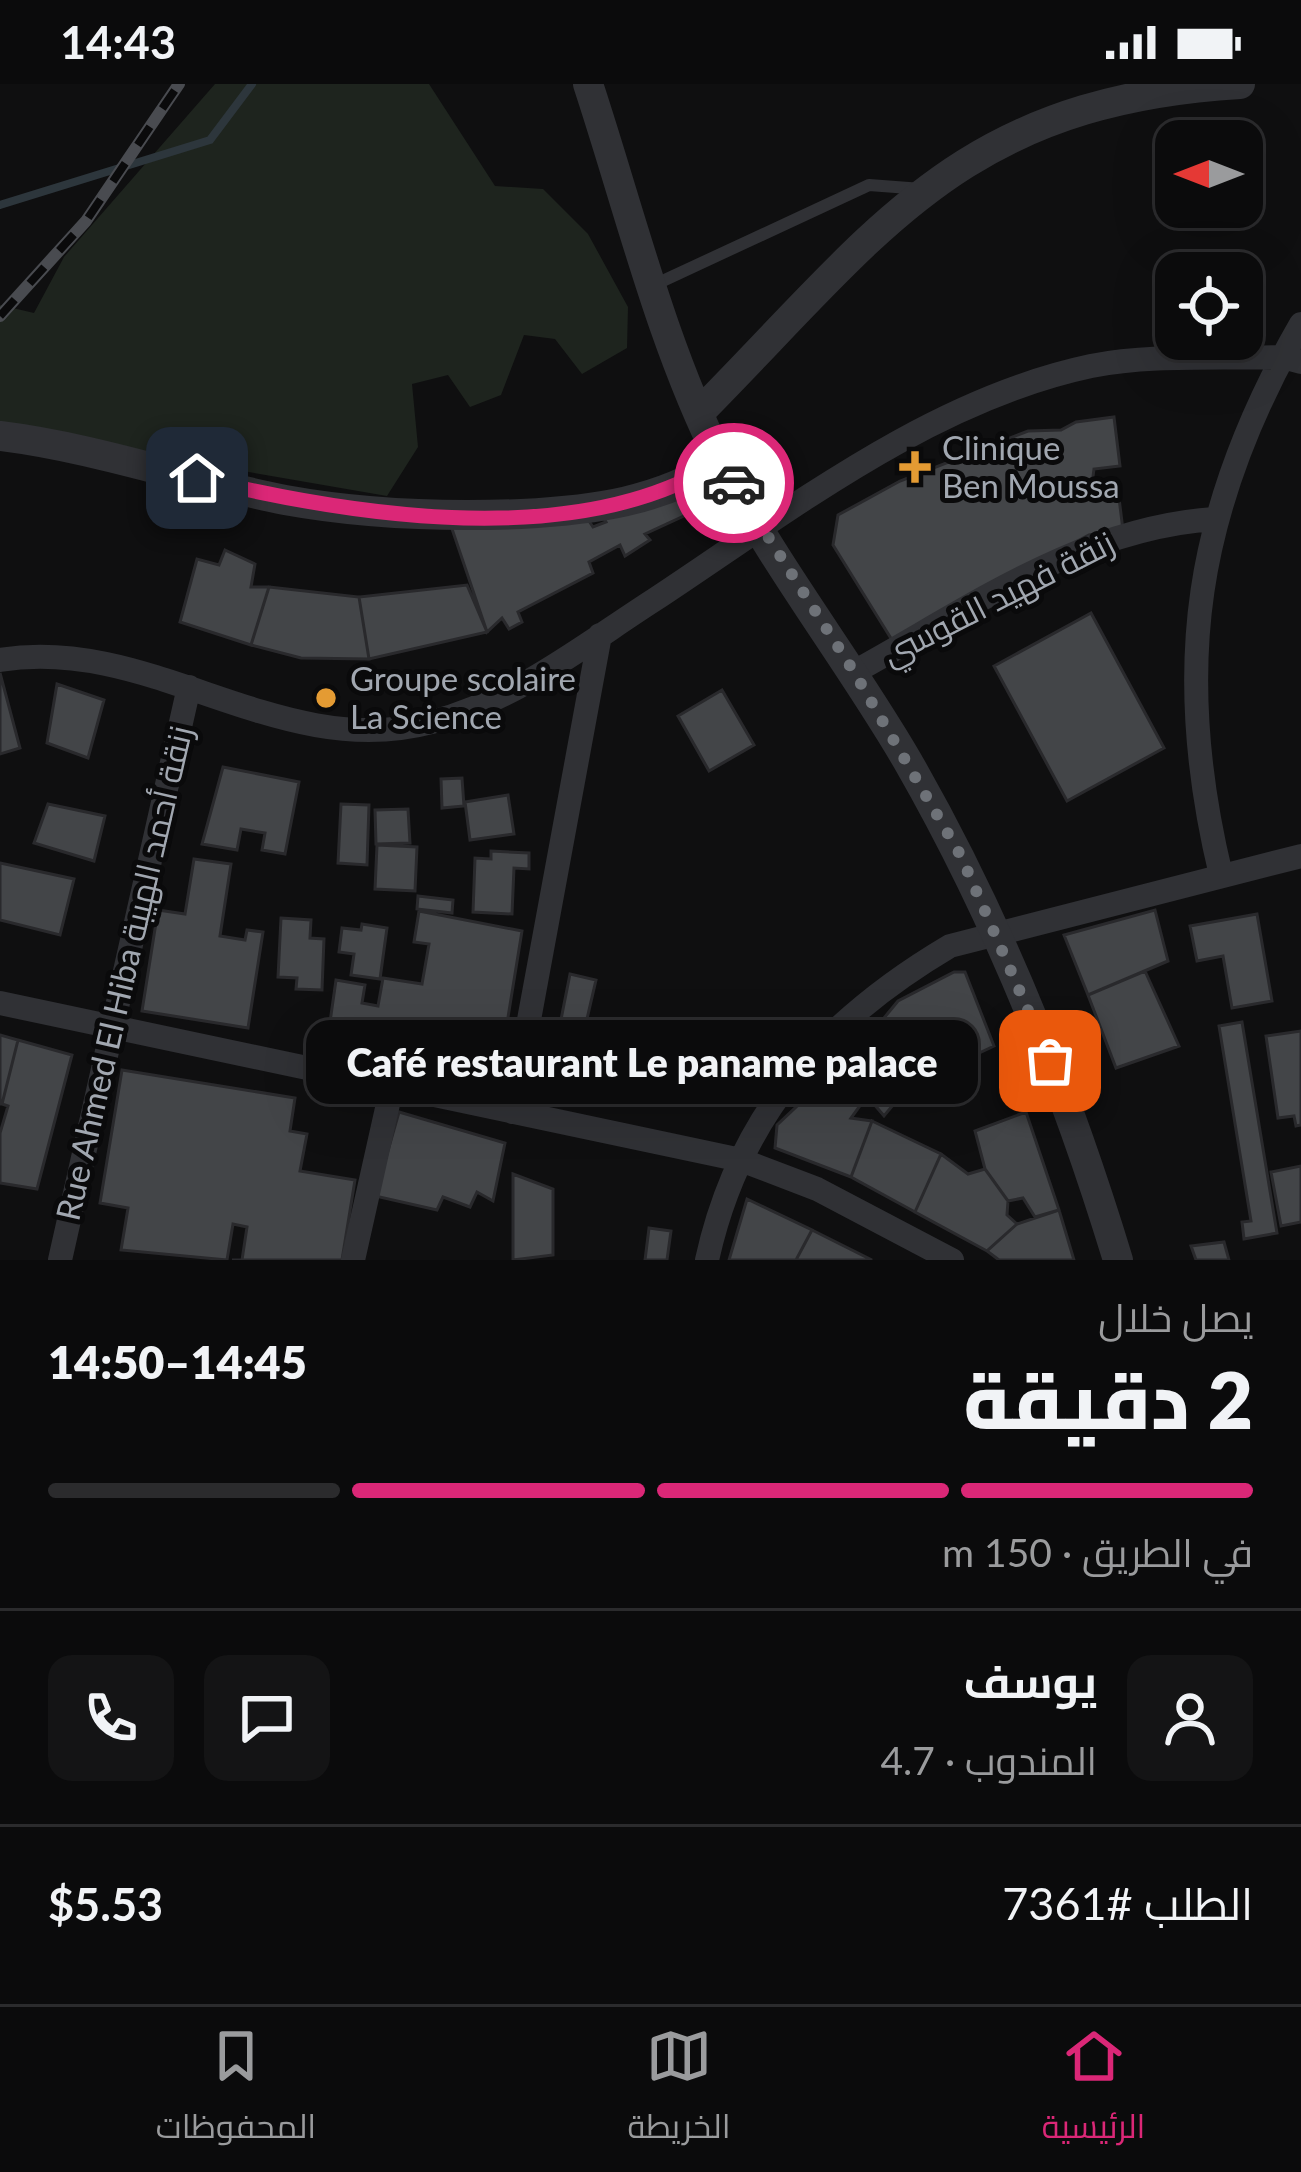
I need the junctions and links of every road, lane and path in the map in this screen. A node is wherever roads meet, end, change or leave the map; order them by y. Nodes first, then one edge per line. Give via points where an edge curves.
1 (588, 84) edge
2 (1240, 84) edge
3 (923, 189) junction
4 (654, 285) junction
5 (1301, 324) edge
6 (1291, 360) edge
7 (699, 413) junction
8 (0, 436) edge
9 (721, 461) junction
10 (1214, 519) junction
11 (762, 529) junction
12 (600, 635) junction
13 (0, 660) edge
14 (854, 672) junction
15 (188, 687) junction
16 (1301, 856) edge
17 (1221, 875) junction
18 (998, 932) junction
19 (0, 1003) edge
20 (110, 1027) junction
21 (392, 1086) junction
22 (512, 1112) junction
23 (741, 1160) junction
24 (60, 1260) edge
25 (353, 1260) edge
26 (707, 1260) edge
27 (952, 1260) edge
28 (1118, 1260) edge

1 - 4 street
2 - 3 street via 1089,107 998,142
3 - 4 lane via 869,184
3 - 7 street
4 - 7 street
5 - 6 street
6 - 10 street via 1240,443
6 - 11 street via 1152,360 1039,379 943,418
7 - 9 street
8 - 9 street via 281,499 397,513 539,513 632,503
9 - 11 street
10 - 14 street, زنقة فهيد القوسي via 1113,535
10 - 17 street via 1196,610 1193,700
11 - 12 street
11 - 14 street
12 - 15 street via 470,711 383,731 296,725
12 - 22 street
13 - 15 street via 86,658
14 - 18 street
15 - 20 street, Rue Ahmed El Hiba زنقة أحمد الهيبة
16 - 17 street
17 - 18 street
18 - 23 street via 950,946 854,1009 772,1101
18 - 28 street
19 - 20 street
20 - 21 street
20 - 24 street, Rue Ahmed El Hiba زنقة أحمد الهيبة
21 - 22 street
21 - 25 street
22 - 23 street
23 - 26 street
23 - 27 street via 817,1189

